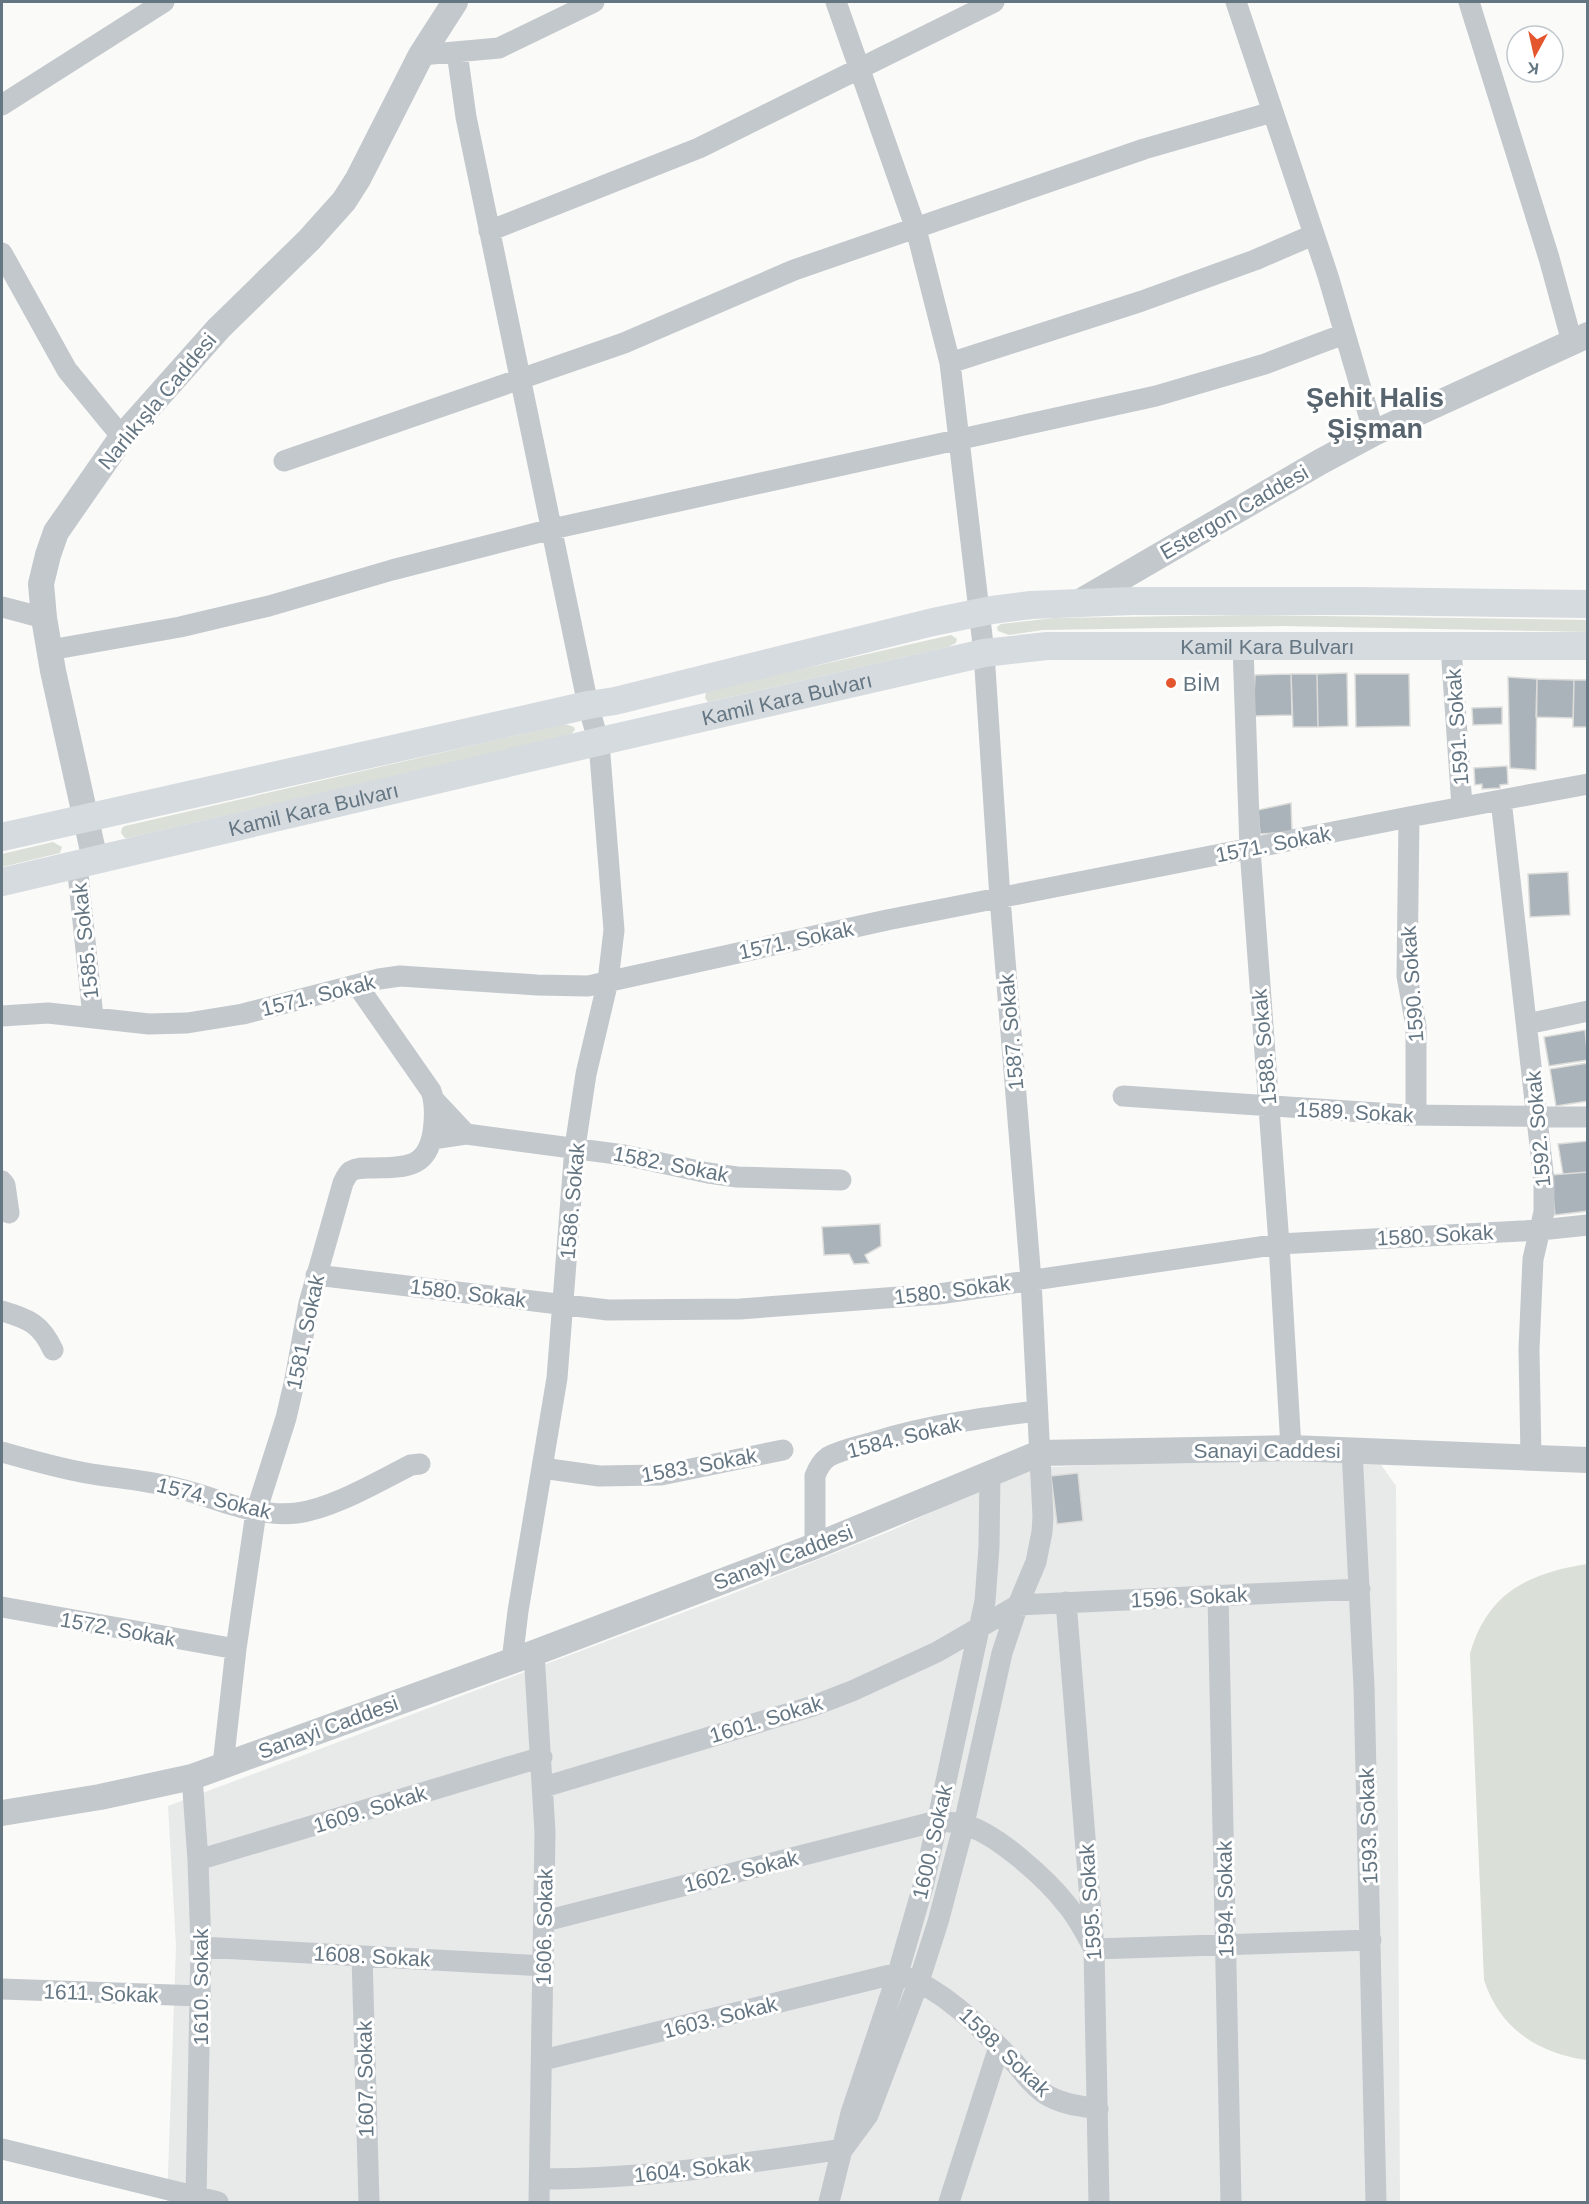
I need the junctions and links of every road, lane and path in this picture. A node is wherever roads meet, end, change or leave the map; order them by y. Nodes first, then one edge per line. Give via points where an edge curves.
1 (164, 2) edge
2 (455, 2) edge
3 (594, 2) edge
4 (836, 2) edge
5 (994, 2) edge
6 (1236, 2) edge
7 (1469, 2) edge
8 (457, 52) junction
9 (421, 55) junction
10 (860, 67) junction
11 (2, 105) edge
12 (1272, 112) junction
13 (916, 229) junction
14 (489, 231) junction
15 (1313, 235) junction
16 (2, 253) edge
17 (1344, 334) junction
18 (1580, 338) edge
19 (950, 363) junction
20 (520, 379) junction
21 (1374, 433) junction
22 (122, 438) junction
23 (958, 440) junction
24 (284, 461) dead end
25 (552, 529) junction
26 (1078, 603) junction
27 (1587, 604) edge
28 (2, 606) edge
29 (980, 612) junction
30 (44, 618) junction
31 (1243, 646) junction
32 (1587, 646) edge
33 (1451, 647) junction
34 (50, 650) junction
35 (984, 653) junction
36 (588, 705) junction
37 (599, 742) junction
38 (1587, 783) edge
39 (1501, 800) junction
40 (1462, 807) junction
41 (1409, 817) junction
42 (87, 818) junction
43 (2, 837) edge
44 (1250, 849) junction
45 (86, 862) junction
46 (2, 882) edge
47 (1000, 898) junction
48 (608, 981) junction
49 (357, 985) junction
50 (1587, 1011) edge
51 (2, 1017) edge
52 (93, 1017) junction
53 (1527, 1024) junction
54 (1122, 1096) dead end
55 (435, 1101) junction
56 (1269, 1107) junction
57 (1416, 1115) junction
58 (1537, 1117) junction
59 (1587, 1117) edge
60 (466, 1134) junction
61 (432, 1139) junction
62 (575, 1147) junction
63 (841, 1180) dead end
64 (2, 1181) edge
65 (9, 1213) dead end
66 (1587, 1225) edge
67 (1540, 1230) junction
68 (1278, 1244) junction
69 (316, 1275) junction
70 (1030, 1280) junction
71 (563, 1306) junction
72 (2, 1311) edge
73 (53, 1350) dead end
74 (1036, 1411) junction
75 (1291, 1448) junction
76 (783, 1450) dead end
77 (1352, 1450) junction
78 (2, 1452) edge
79 (1040, 1453) junction
80 (1531, 1458) junction
81 (1587, 1460) edge
82 (420, 1464) dead end
83 (542, 1468) junction
84 (990, 1473) junction
85 (256, 1512) junction
86 (816, 1546) junction
87 (1360, 1589) junction
88 (1218, 1595) junction
89 (1066, 1602) junction
90 (1018, 1605) junction
91 (2, 1607) edge
92 (980, 1628) junction
93 (236, 1649) junction
94 (523, 1657) junction
95 (542, 1757) junction
96 (223, 1765) junction
97 (192, 1777) junction
98 (544, 1787) junction
99 (2, 1813) edge
100 (937, 1821) junction
101 (964, 1824) junction
102 (198, 1860) junction
103 (545, 1921) junction
104 (1371, 1940) junction
105 (1226, 1945) junction
106 (201, 1947) junction
107 (1094, 1948) junction
108 (362, 1956) junction
109 (544, 1966) junction
110 (898, 1973) junction
111 (919, 1981) junction
112 (2, 1989) edge
113 (201, 1996) junction
114 (999, 2047) junction
115 (543, 2060) junction
116 (1098, 2109) junction
117 (2, 2149) edge
118 (843, 2149) junction
119 (540, 2179) junction
120 (196, 2197) junction
121 (218, 2202) edge
122 (369, 2202) edge
123 (539, 2202) edge
124 (829, 2202) edge
125 (950, 2202) edge
126 (1099, 2202) edge
127 (1231, 2202) edge
128 (1376, 2202) edge

1 - 11 street
2 - 9 street, Narlıkışla Caddesi
3 - 8 street via 499,48
4 - 10 street, 1587. Sokak
5 - 10 street
6 - 12 street
7 - 18 street via 1549,258
8 - 9 street
8 - 14 street, 1586. Sokak
9 - 22 street, Narlıkışla Caddesi via 344,201 219,328
10 - 13 street, 1587. Sokak
10 - 14 street via 699,148
12 - 13 street via 1144,149
12 - 15 street
13 - 19 street, 1587. Sokak
13 - 20 street via 794,270 624,343
14 - 20 street, 1586. Sokak
15 - 17 street
15 - 19 street via 1142,302
16 - 22 street via 67,370
17 - 21 street
17 - 23 street via 1266,364 1156,396
18 - 21 street, Estergon Caddesi
19 - 23 street, 1587. Sokak
20 - 24 street
20 - 25 street, 1586. Sokak
21 - 26 street, Estergon Caddesi
22 - 30 street, Narlıkışla Caddesi via 56,532 41,584
23 - 25 street
23 - 29 street, 1587. Sokak
25 - 34 street via 269,606 180,627
25 - 36 street, 1586. Sokak
26 - 27 main road, Kamil Kara Bulvarı
26 - 29 main road, Kamil Kara Bulvarı
28 - 30 street
29 - 35 street, 1587. Sokak
29 - 36 main road, Kamil Kara Bulvarı
30 - 34 street, Narlıkışla Caddesi
31 - 33 main road, Kamil Kara Bulvarı
31 - 35 main road, Kamil Kara Bulvarı via 1047,646
31 - 44 street, 1588. Sokak
32 - 33 main road, Kamil Kara Bulvarı
33 - 40 street, 1591. Sokak
34 - 42 street, Narlıkışla Caddesi
35 - 37 main road, Kamil Kara Bulvarı
35 - 47 street, 1587. Sokak
36 - 37 street, 1586. Sokak
36 - 42 main road, Kamil Kara Bulvarı
37 - 45 main road, Kamil Kara Bulvarı
37 - 48 street, 1586. Sokak via 614,930
38 - 39 street, 1571. Sokak
39 - 40 street, 1571. Sokak
39 - 53 street, 1592. Sokak
40 - 41 street, 1571. Sokak
41 - 44 street, 1571. Sokak
41 - 57 street, 1590. Sokak via 1407,976 1416,1026
42 - 43 main road, Kamil Kara Bulvarı
42 - 45 street, Narlıkışla Caddesi
44 - 47 street, 1571. Sokak
44 - 56 street, 1588. Sokak
45 - 46 main road, Kamil Kara Bulvarı
45 - 52 street, 1585. Sokak
47 - 48 street, 1571. Sokak
47 - 70 street, 1587. Sokak
48 - 49 street, 1571. Sokak via 571,986 400,976
48 - 62 street, 1586. Sokak via 586,1074
49 - 52 street, 1571. Sokak via 214,1020 149,1024
49 - 55 street
50 - 53 street
51 - 52 street, 1571. Sokak
53 - 58 street, 1592. Sokak
54 - 56 street, 1589. Sokak
55 - 60 street
55 - 61 street, 1581. Sokak
56 - 57 street, 1589. Sokak
56 - 68 street, 1588. Sokak
57 - 58 street, 1589. Sokak
58 - 59 street, 1589. Sokak
58 - 67 street, 1592. Sokak via 1544,1181
60 - 61 street, 1582. Sokak
60 - 62 street, 1582. Sokak
61 - 69 street, 1581. Sokak via 428,1152 411,1165 349,1172
62 - 63 street, 1582. Sokak via 737,1177
62 - 71 street, 1586. Sokak
64 - 65 street
66 - 67 street, 1580. Sokak
67 - 68 street, 1580. Sokak
67 - 80 street, 1592. Sokak via 1533,1259 1530,1326
68 - 70 street, 1580. Sokak
68 - 75 street, 1588. Sokak
69 - 71 street, 1580. Sokak
69 - 85 street, 1581. Sokak via 286,1418
70 - 71 street, 1580. Sokak via 939,1294 783,1307 608,1310
70 - 74 street, 1587. Sokak
71 - 83 street, 1586. Sokak
72 - 73 street via 39,1326
74 - 79 street, 1587. Sokak
74 - 86 street, 1584. Sokak via 909,1431 827,1458 815,1476
75 - 77 street, Sanayi Caddesi
75 - 79 street, Sanayi Caddesi
76 - 83 street, 1583. Sokak via 661,1475 599,1476
77 - 80 street, Sanayi Caddesi
77 - 87 street, 1593. Sokak
78 - 85 street, 1574. Sokak via 78,1471 175,1487
79 - 84 street, Sanayi Caddesi
79 - 90 street, 1587. Sokak via 1042,1532 1036,1562
80 - 81 street, Sanayi Caddesi
82 - 85 street, 1574. Sokak via 299,1513
83 - 94 street, 1586. Sokak via 521,1591
84 - 86 street, Sanayi Caddesi
84 - 92 street, 1600. Sokak via 989,1558
85 - 93 street, 1581. Sokak
86 - 94 street, Sanayi Caddesi
87 - 88 street, 1596. Sokak
87 - 104 street, 1593. Sokak
88 - 89 street, 1596. Sokak
88 - 105 street, 1594. Sokak
89 - 90 street, 1596. Sokak
89 - 107 street, 1595. Sokak
90 - 92 street, 1601. Sokak
90 - 101 street, 1587. Sokak via 993,1689
91 - 93 street, 1572. Sokak
92 - 98 street, 1601. Sokak via 892,1674 813,1706
92 - 100 street, 1600. Sokak
93 - 96 street, 1581. Sokak
94 - 95 street, 1606. Sokak
94 - 96 street, Sanayi Caddesi
95 - 98 street, 1606. Sokak
95 - 102 street, 1609. Sokak
96 - 97 street, Sanayi Caddesi
97 - 99 street, Sanayi Caddesi
97 - 102 street, 1610. Sokak
98 - 103 street, 1606. Sokak
100 - 101 street
100 - 103 street, 1602. Sokak
100 - 110 street, 1600. Sokak via 924,1884
101 - 107 street via 996,1840 1057,1892
101 - 111 street, 1587. Sokak
102 - 106 street, 1610. Sokak
103 - 109 street, 1606. Sokak
104 - 105 street
104 - 128 street, 1593. Sokak
105 - 107 street
105 - 127 street, 1594. Sokak
106 - 108 street, 1608. Sokak
106 - 113 street, 1610. Sokak
107 - 116 street, 1595. Sokak
108 - 109 street, 1608. Sokak
108 - 122 street, 1607. Sokak
109 - 115 street, 1606. Sokak
110 - 111 street, 1598. Sokak
110 - 115 street, 1603. Sokak
110 - 118 street, 1600. Sokak via 851,2113
111 - 114 street, 1598. Sokak via 955,2004
111 - 118 street, 1587. Sokak via 868,2115
112 - 113 street, 1611. Sokak
113 - 120 street, 1610. Sokak
114 - 116 street, 1598. Sokak via 1041,2092 1057,2100
114 - 125 street
115 - 119 street, 1606. Sokak
116 - 126 street, 1595. Sokak
117 - 120 street
118 - 119 street, 1604. Sokak via 704,2170
118 - 124 street, 1600. Sokak
119 - 123 street, 1606. Sokak
120 - 121 street

